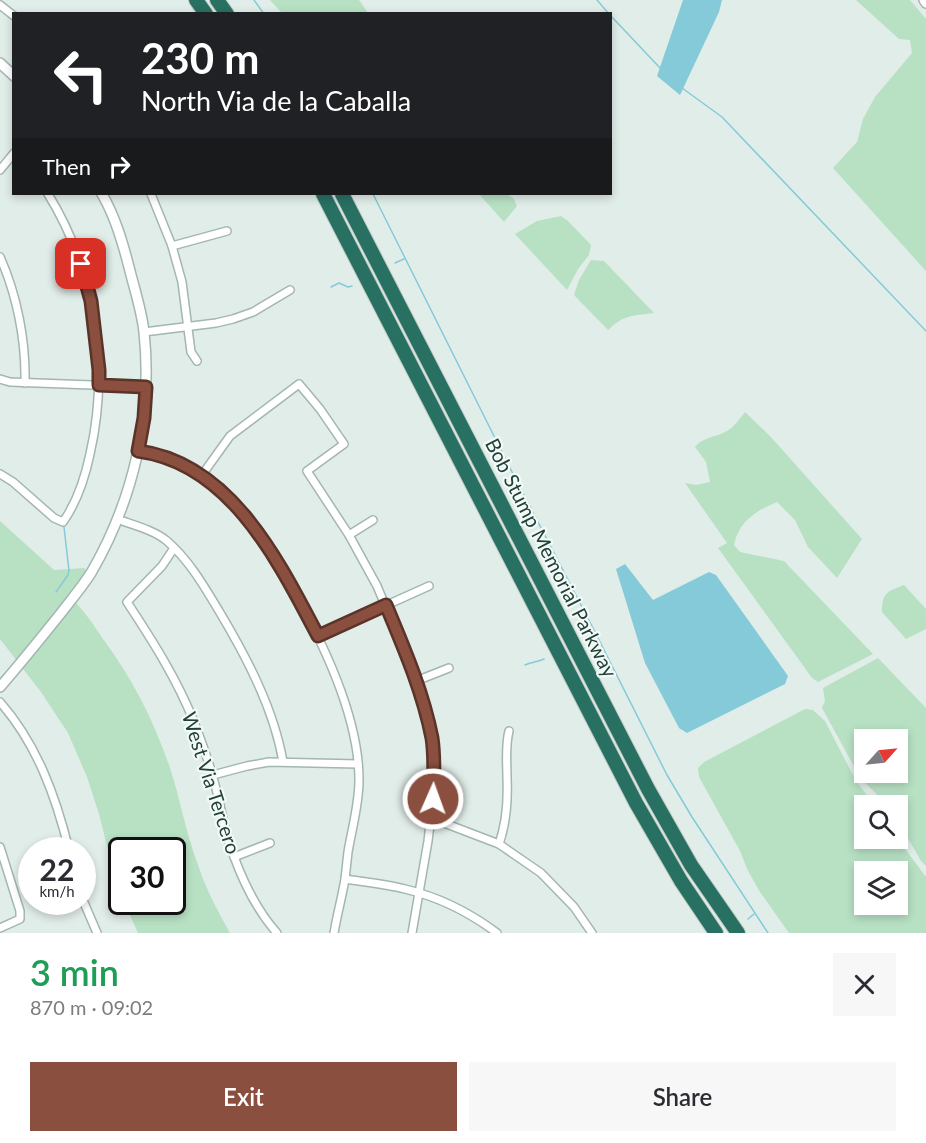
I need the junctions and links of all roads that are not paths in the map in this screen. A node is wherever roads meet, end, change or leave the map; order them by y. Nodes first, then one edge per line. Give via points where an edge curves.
1 (0, 5) edge
2 (12, 14) edge
3 (0, 63) edge
4 (12, 74) edge
5 (12, 155) edge
6 (0, 170) edge
7 (48, 195) edge
8 (103, 195) edge
9 (152, 195) edge
10 (324, 195) edge
11 (343, 195) edge
12 (227, 231) dead end
13 (172, 246) junction
14 (0, 257) edge
15 (290, 290) dead end
16 (188, 326) junction
17 (144, 332) junction
18 (196, 361) dead end
19 (0, 379) edge
20 (25, 382) junction
21 (99, 385) junction
22 (146, 387) junction
23 (138, 451) junction
24 (0, 474) edge
25 (202, 475) junction
26 (117, 519) junction
27 (374, 520) dead end
28 (349, 535) junction
29 (174, 548) junction
30 (429, 586) dead end
31 (386, 605) junction
32 (318, 636) junction
33 (450, 668) dead end
34 (416, 681) junction
35 (0, 687) edge
36 (0, 702) edge
37 (509, 731) dead end
38 (282, 762) junction
39 (358, 764) junction
40 (213, 775) junction
41 (431, 821) junction
42 (66, 837) edge
43 (270, 843) dead end
44 (499, 844) junction
45 (0, 847) edge
46 (234, 857) junction
47 (2, 860) edge
48 (345, 879) junction
49 (419, 893) junction
50 (89, 915) edge
51 (0, 928) edge
52 (97, 933) edge
53 (277, 933) edge
54 (334, 933) edge
55 (412, 933) edge
56 (497, 933) edge
57 (592, 933) edge
58 (717, 933) edge
59 (738, 933) edge

1 - 2 street
3 - 4 street
5 - 6 street
7 - 21 street via 81,264 91,301
8 - 17 street via 129,264
9 - 13 street
10 - 58 highway, Bob Stump Memorial Parkway via 636,803 681,881
11 - 59 highway, Bob Stump Memorial Parkway via 653,799 691,865
12 - 13 street
13 - 16 street
14 - 20 street via 18,316
15 - 16 street via 253,312
16 - 17 street
16 - 18 street
17 - 22 street
19 - 20 street
20 - 21 street
21 - 22 street
21 - 24 street via 95,432 84,478 63,522
22 - 23 street
23 - 25 street via 155,453
23 - 26 street
25 - 28 street via 230,436 299,384 344,444 307,471
25 - 32 street via 240,510 262,539
26 - 29 street via 165,539
26 - 35 street via 90,574
27 - 28 street
28 - 31 street
29 - 38 street via 199,579 237,643 266,704
29 - 40 street, West Via Tercero via 128,602 172,675
30 - 31 street
31 - 32 street
31 - 34 street
32 - 39 street via 350,719
33 - 34 street
34 - 41 street via 432,739 435,772
36 - 42 street via 28,739 44,770
37 - 44 street via 506,810
38 - 39 street
38 - 40 street
39 - 48 street via 358,803
40 - 46 street, West Via Tercero
41 - 44 street
41 - 49 street
43 - 46 street
44 - 57 street via 541,873 574,907
45 - 47 street
46 - 53 street, West Via Tercero via 257,906
47 - 51 street via 20,919
48 - 49 street
48 - 54 street
49 - 55 street
49 - 56 street via 449,903
50 - 52 street

